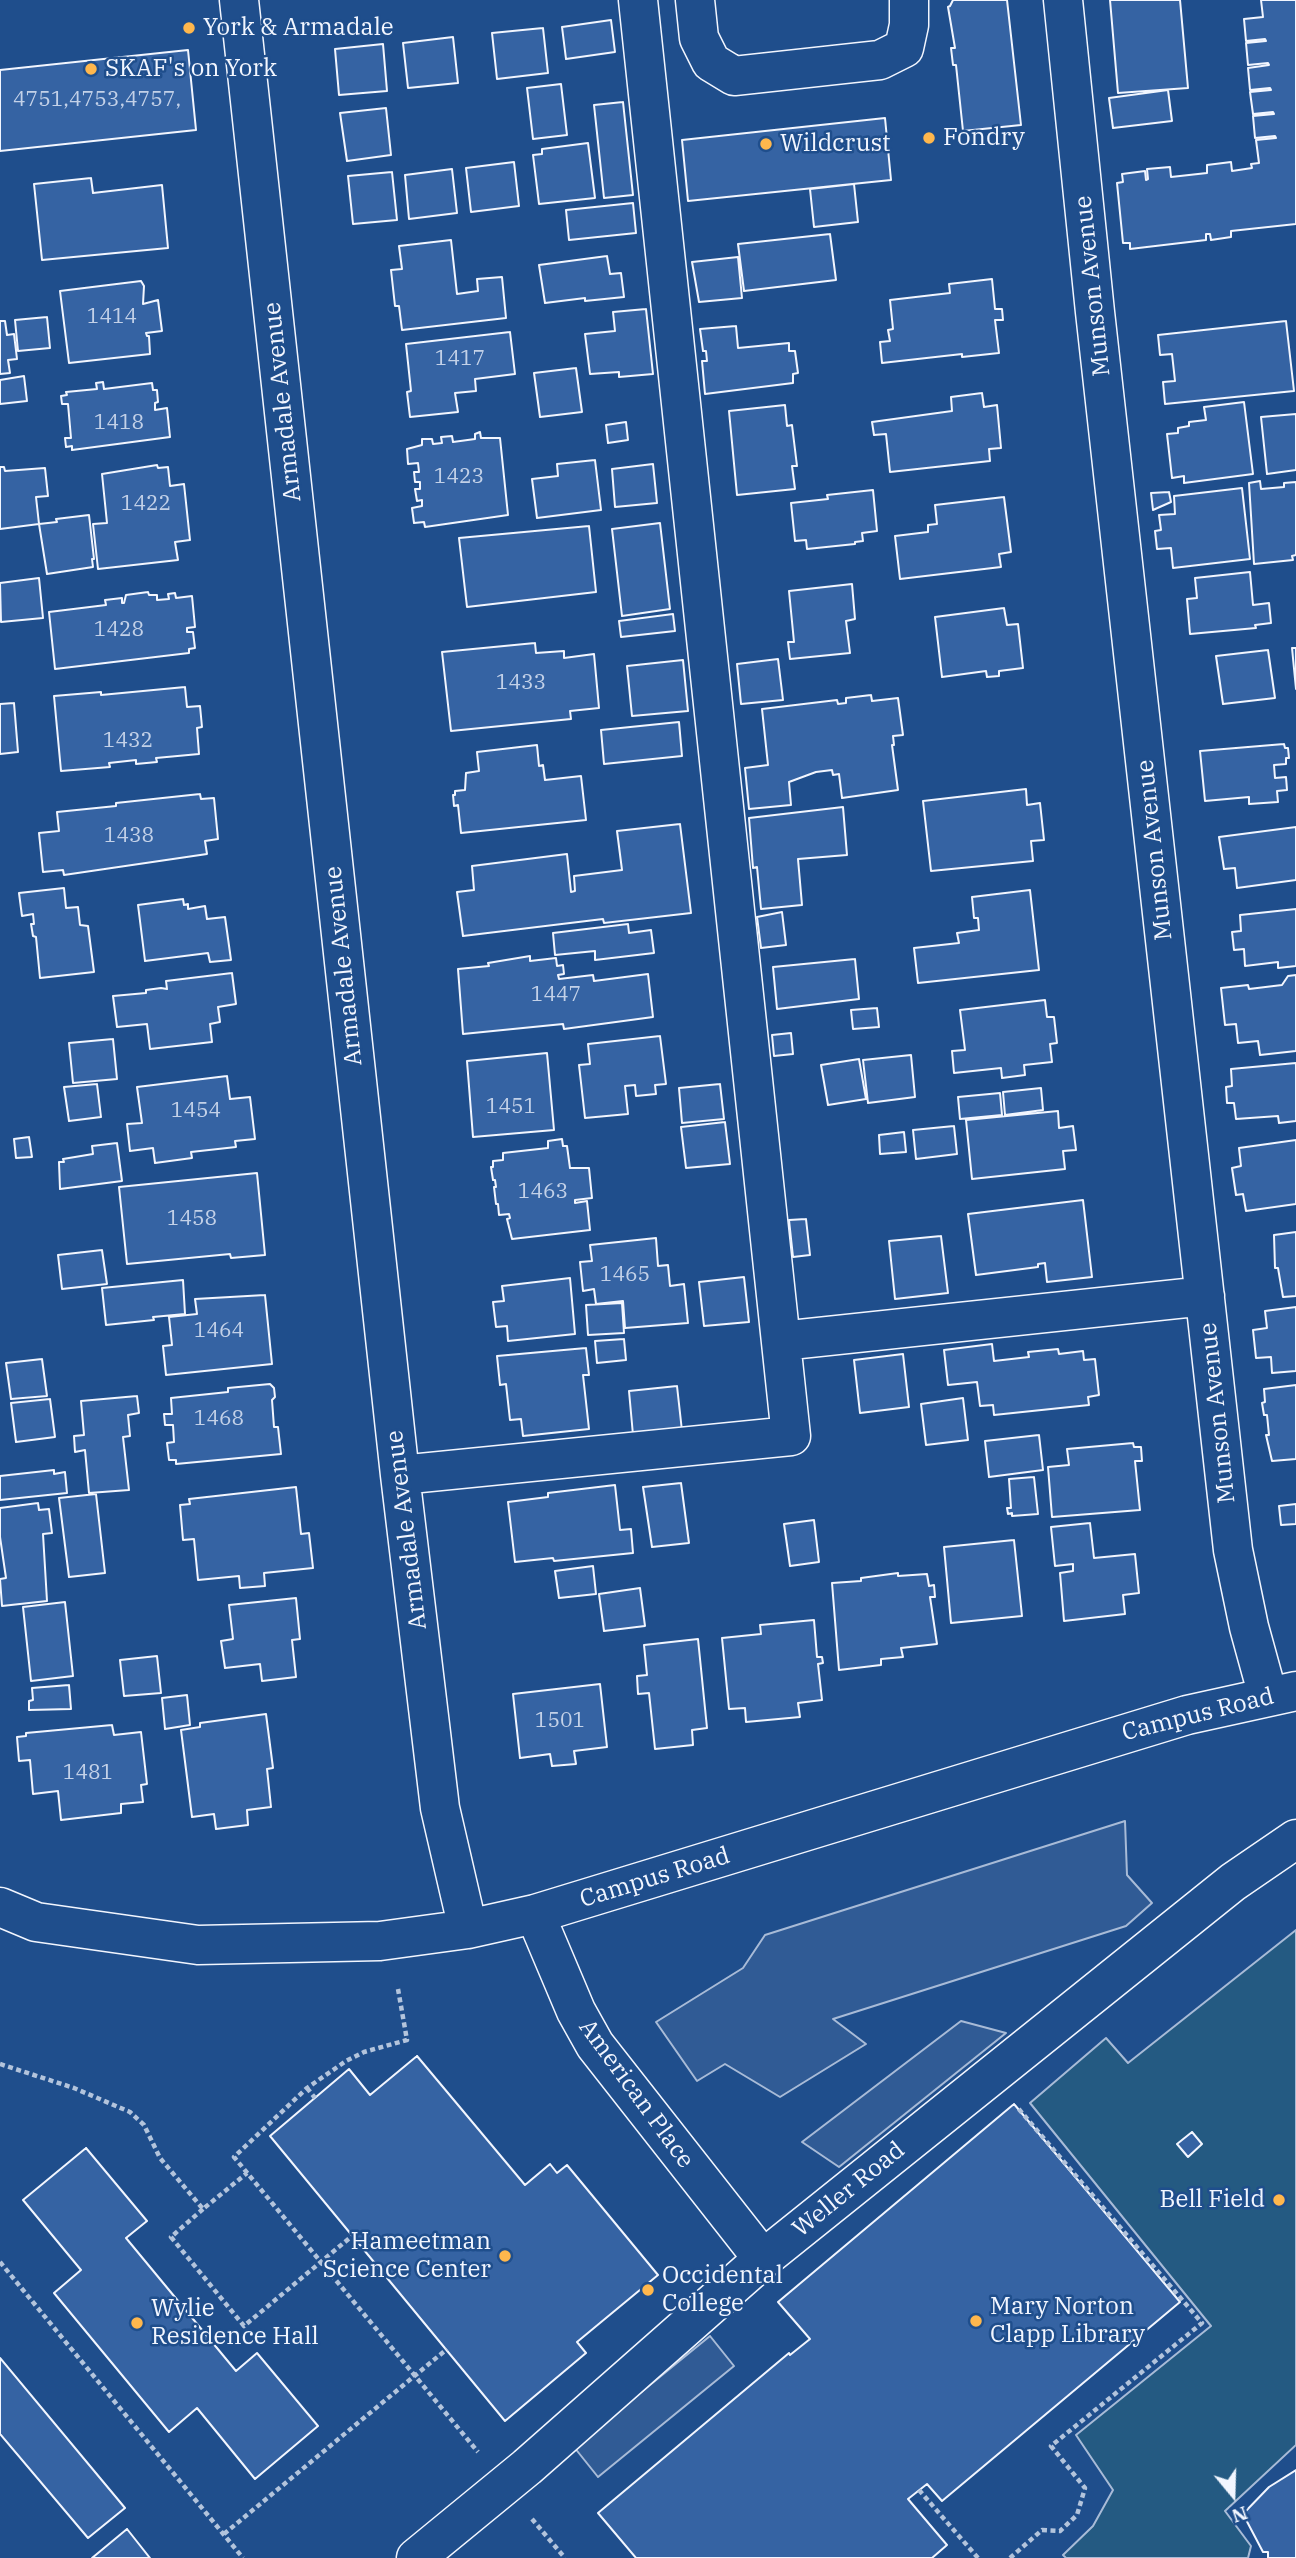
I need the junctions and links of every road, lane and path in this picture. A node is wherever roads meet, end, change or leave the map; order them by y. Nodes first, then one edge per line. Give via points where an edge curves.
1 (239, 0) edge
2 (638, 0) edge
3 (695, 0) edge
4 (909, 0) edge
5 (1063, 0) edge
6 (1205, 1296) junction
7 (781, 1341) junction
8 (400, 1475) junction
9 (1282, 1694) edge
10 (1296, 1839) edge
11 (0, 1907) edge
12 (536, 1914) junction
13 (468, 1929) junction
14 (398, 1989) dead end
15 (0, 2064) edge
16 (991, 2077) junction
17 (307, 2088) junction
18 (315, 2098) dead end
19 (247, 2173) junction
20 (203, 2209) junction
21 (352, 2236) dead end
22 (762, 2259) junction
23 (0, 2262) edge
24 (321, 2262) junction
25 (447, 2349) dead end
26 (415, 2375) junction
27 (482, 2458) dead end
28 (919, 2490) dead end
29 (527, 2512) dead end
30 (224, 2535) junction
31 (243, 2558) edge
32 (416, 2558) edge
33 (565, 2558) edge
34 (978, 2558) edge
35 (1010, 2558) edge

1 - 8 street, Armadale Avenue
2 - 7 street
3 - 4 street via 699,38 711,62 734,76 880,60 904,48
5 - 6 street, Munson Avenue
6 - 7 street
6 - 9 street, Munson Avenue via 1233,1550 1249,1627
7 - 8 street via 791,1436
8 - 13 street, Armadale Avenue via 440,1808
9 - 12 street, Campus Road via 1187,1715
10 - 16 street, Weller Road via 1233,1882
11 - 13 street, Campus Road via 36,1922 198,1945 380,1941
12 - 13 street, Campus Road
12 - 22 street, American Place via 570,1999 595,2045
14 - 17 path via 407,2040 364,2052
15 - 20 path via 130,2112 144,2126 160,2158
16 - 22 street, Weller Road
16 - 35 path via 1202,2323 1051,2446 1085,2488 1077,2515 1060,2531 1042,2530
17 - 18 path
17 - 19 path via 234,2157
19 - 20 path
19 - 24 path
20 - 24 path via 171,2237 244,2326
21 - 24 path
22 - 32 street, Weller Road via 527,2467
23 - 30 path
24 - 26 path
25 - 26 path
26 - 27 path
26 - 30 path
28 - 34 path
29 - 33 path
30 - 31 path

